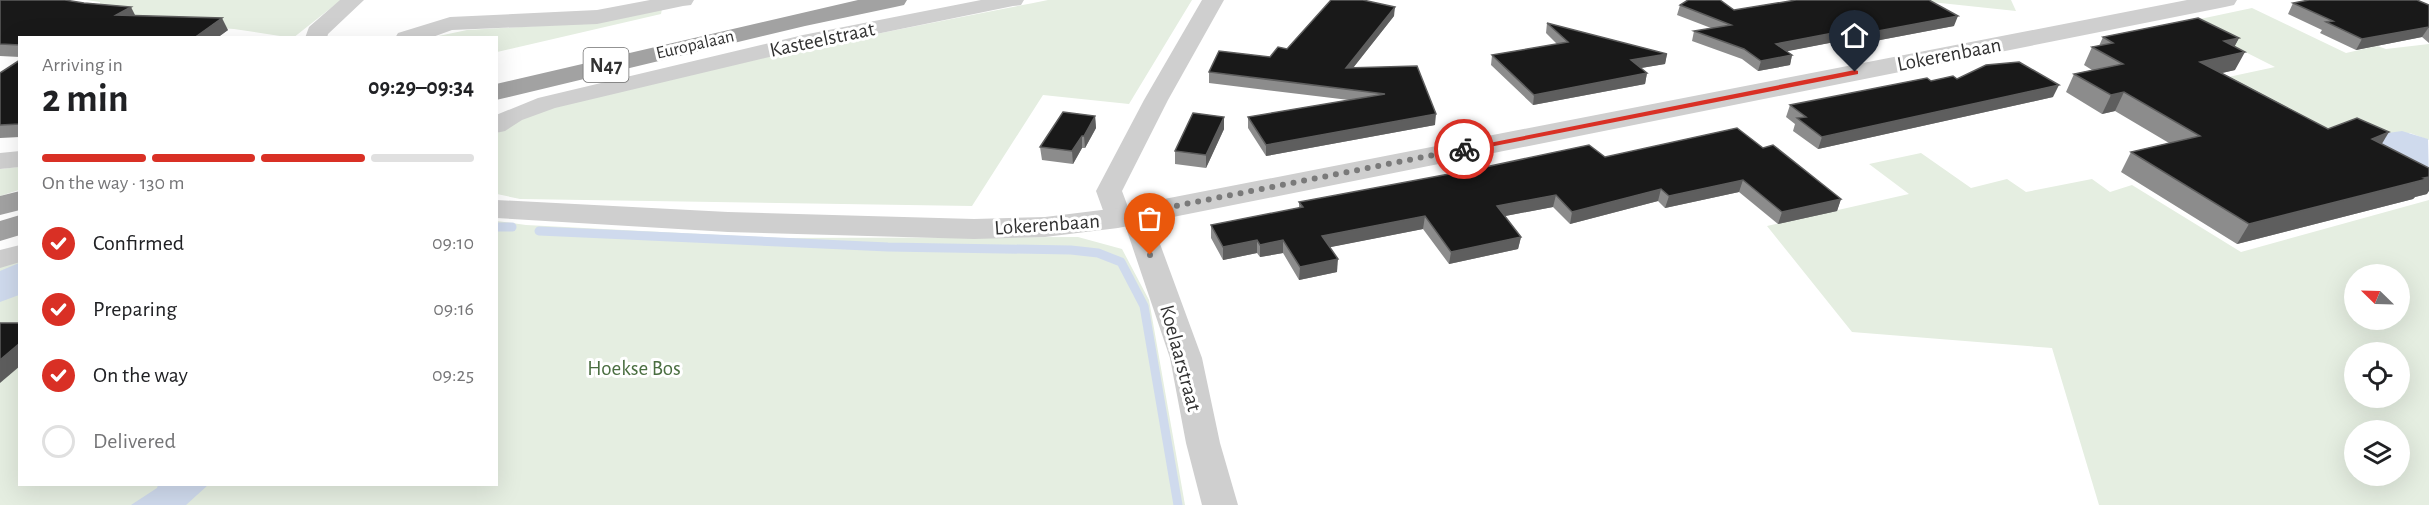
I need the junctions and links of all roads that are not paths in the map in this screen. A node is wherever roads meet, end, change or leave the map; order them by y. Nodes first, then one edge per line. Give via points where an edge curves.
1 (353, 0) edge
2 (683, 0) edge
3 (803, 0) edge
4 (895, 0) edge
5 (1013, 0) edge
6 (1213, 0) edge
7 (2225, 0) edge
8 (316, 36) edge
9 (412, 36) edge
10 (498, 70) edge
11 (498, 92) edge
12 (498, 125) edge
13 (18, 159) edge
14 (0, 161) edge
15 (18, 201) edge
16 (0, 206) edge
17 (498, 208) edge
18 (1127, 216) junction
19 (18, 226) edge
20 (0, 231) edge
21 (18, 254) edge
22 (0, 259) edge
23 (1220, 505) edge

1 - 8 street
2 - 9 street via 597,17 450,24
3 - 10 highway, Europalaan / N47
4 - 11 highway, Europalaan / N47
5 - 12 street, Kasteelstraat via 803,42 547,103
6 - 18 street via 1109,191
7 - 18 street, Lokerenbaan
13 - 14 street
15 - 16 highway
17 - 18 street, Lokerenbaan via 728,222 974,229 1045,227
18 - 23 street, Koelaarstraat via 1186,358
19 - 20 highway
21 - 22 street

